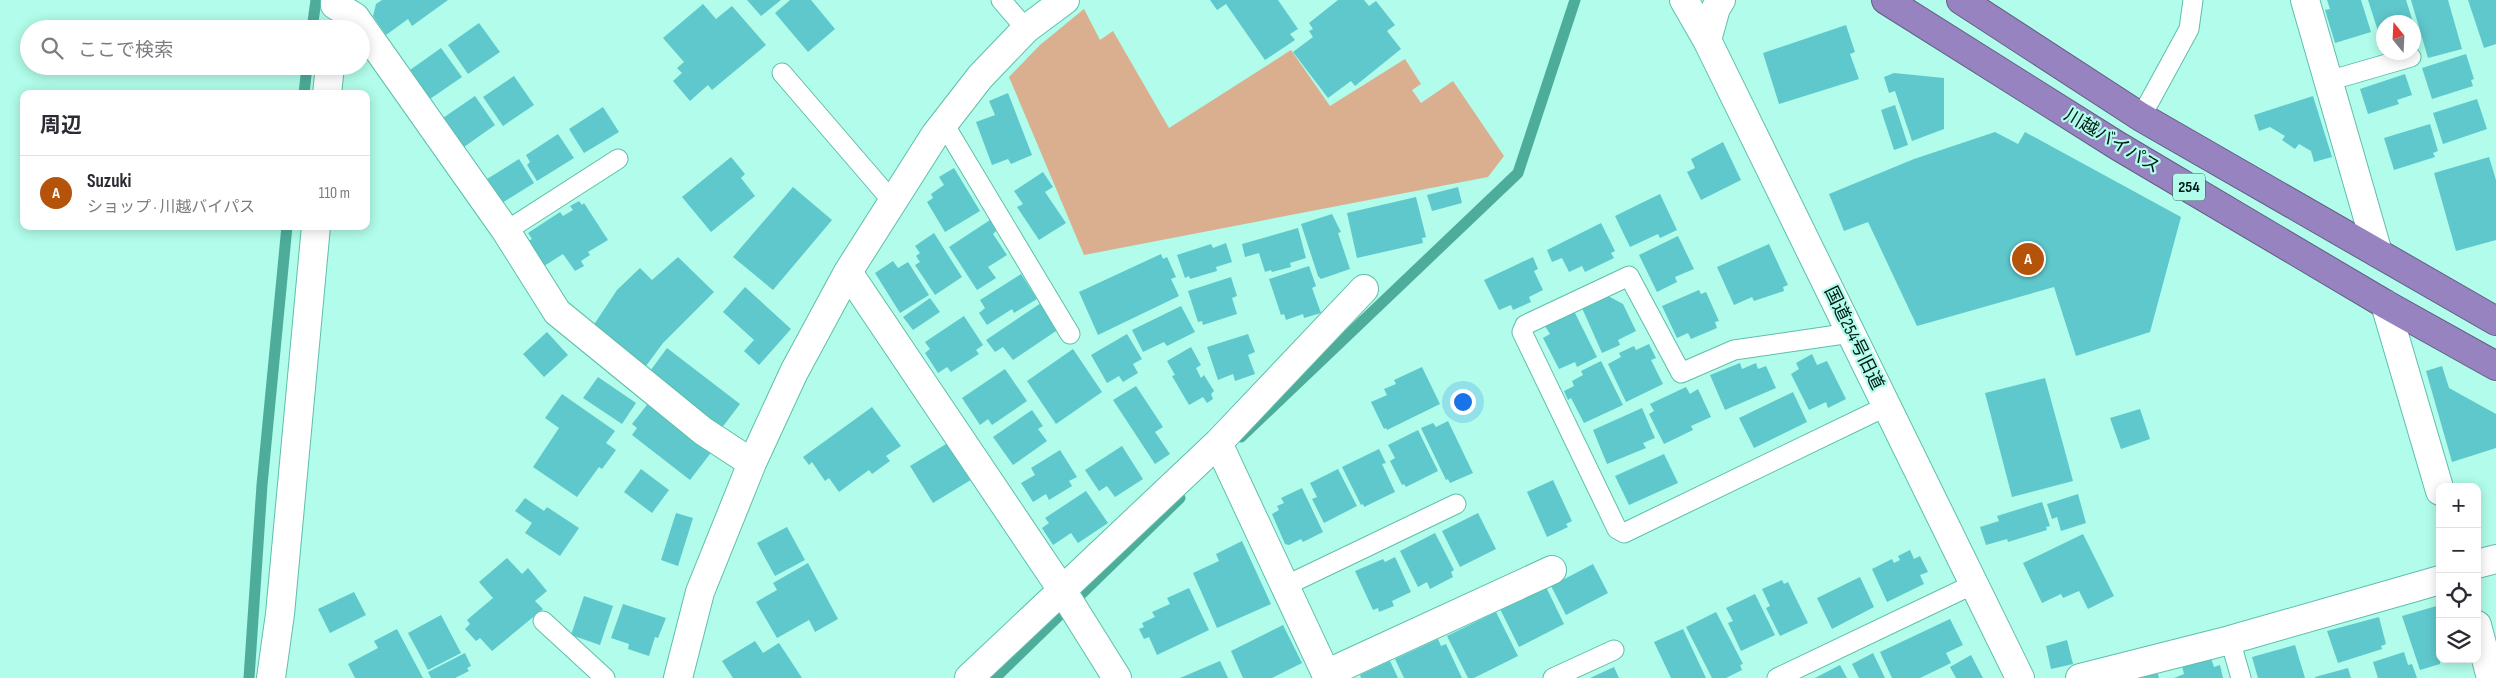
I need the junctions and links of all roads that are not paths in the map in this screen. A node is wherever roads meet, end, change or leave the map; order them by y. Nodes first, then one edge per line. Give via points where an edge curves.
1 (1001, 0) edge
2 (1065, 0) edge
3 (1684, 0) edge
4 (1701, 0) edge
5 (1721, 0) edge
6 (1886, 0) edge
7 (1961, 0) edge
8 (2193, 0) edge
9 (2305, 0) edge
10 (334, 11) edge
11 (357, 20) edge
12 (1026, 29) junction
13 (370, 38) edge
14 (1707, 40) junction
15 (2401, 60) edge
16 (782, 74) dead end
17 (329, 75) edge
18 (2328, 81) junction
19 (327, 90) edge
20 (2141, 117) junction
21 (944, 124) junction
22 (618, 159) dead end
23 (893, 202) junction
24 (316, 230) edge
25 (506, 231) junction
26 (2378, 253) junction
27 (848, 272) junction
28 (1364, 289) dead end
29 (2385, 304) junction
30 (2496, 321) edge
31 (1851, 333) junction
32 (1070, 334) dead end
33 (2496, 366) edge
34 (1887, 406) junction
35 (1218, 443) junction
36 (752, 463) junction
37 (2438, 483) edge
38 (1456, 504) dead end
39 (2496, 559) edge
40 (2481, 563) edge
41 (1552, 570) dead end
42 (2436, 581) edge
43 (1974, 584) junction
44 (1285, 586) junction
45 (1062, 590) junction
46 (543, 621) dead end
47 (2481, 637) edge
48 (2230, 640) junction
49 (1614, 650) dead end
50 (2492, 669) edge
51 (1327, 676) edge
52 (271, 678) edge
53 (605, 678) edge
54 (678, 678) edge
55 (969, 678) edge
56 (1117, 678) edge
57 (1553, 678) edge
58 (1777, 678) edge
59 (2020, 678) edge
60 (2080, 678) edge
61 (2241, 678) edge

1 - 12 lane
2 - 12 street
3 - 14 street, 国道254号旧道
4 - 14 street
5 - 14 street
6 - 29 highway, 川越バイパス / 254 via 2118,146
7 - 20 highway, 川越バイパス / 254
8 - 20 lane via 2189,29
9 - 18 street
10 - 11 street
12 - 21 street via 980,77
13 - 25 street
14 - 31 street, 国道254号旧道
15 - 18 lane
16 - 23 lane
17 - 19 street
18 - 26 street
20 - 26 highway, 川越バイパス / 254
21 - 23 street
21 - 32 lane
22 - 25 lane
23 - 27 street
24 - 52 street via 280,614
25 - 36 street via 557,312 703,432
26 - 30 highway, 川越バイパス / 254
27 - 36 street via 794,372
27 - 45 street
28 - 35 street
29 - 33 highway, 川越バイパス / 254
29 - 37 street
31 - 34 street, 国道254号旧道
31 - 34 lane via 1734,350 1681,373 1629,276 1525,325 1522,332 1617,529 1624,533
34 - 43 street, 国道254号旧道
35 - 44 street
35 - 45 street
36 - 54 street via 700,592
38 - 44 lane
39 - 40 street
41 - 51 street
42 - 48 street
43 - 58 lane
43 - 59 street, 国道254号旧道
44 - 51 street
45 - 55 street
45 - 56 street
46 - 53 lane
47 - 50 street
48 - 60 street
48 - 61 lane
49 - 57 lane

